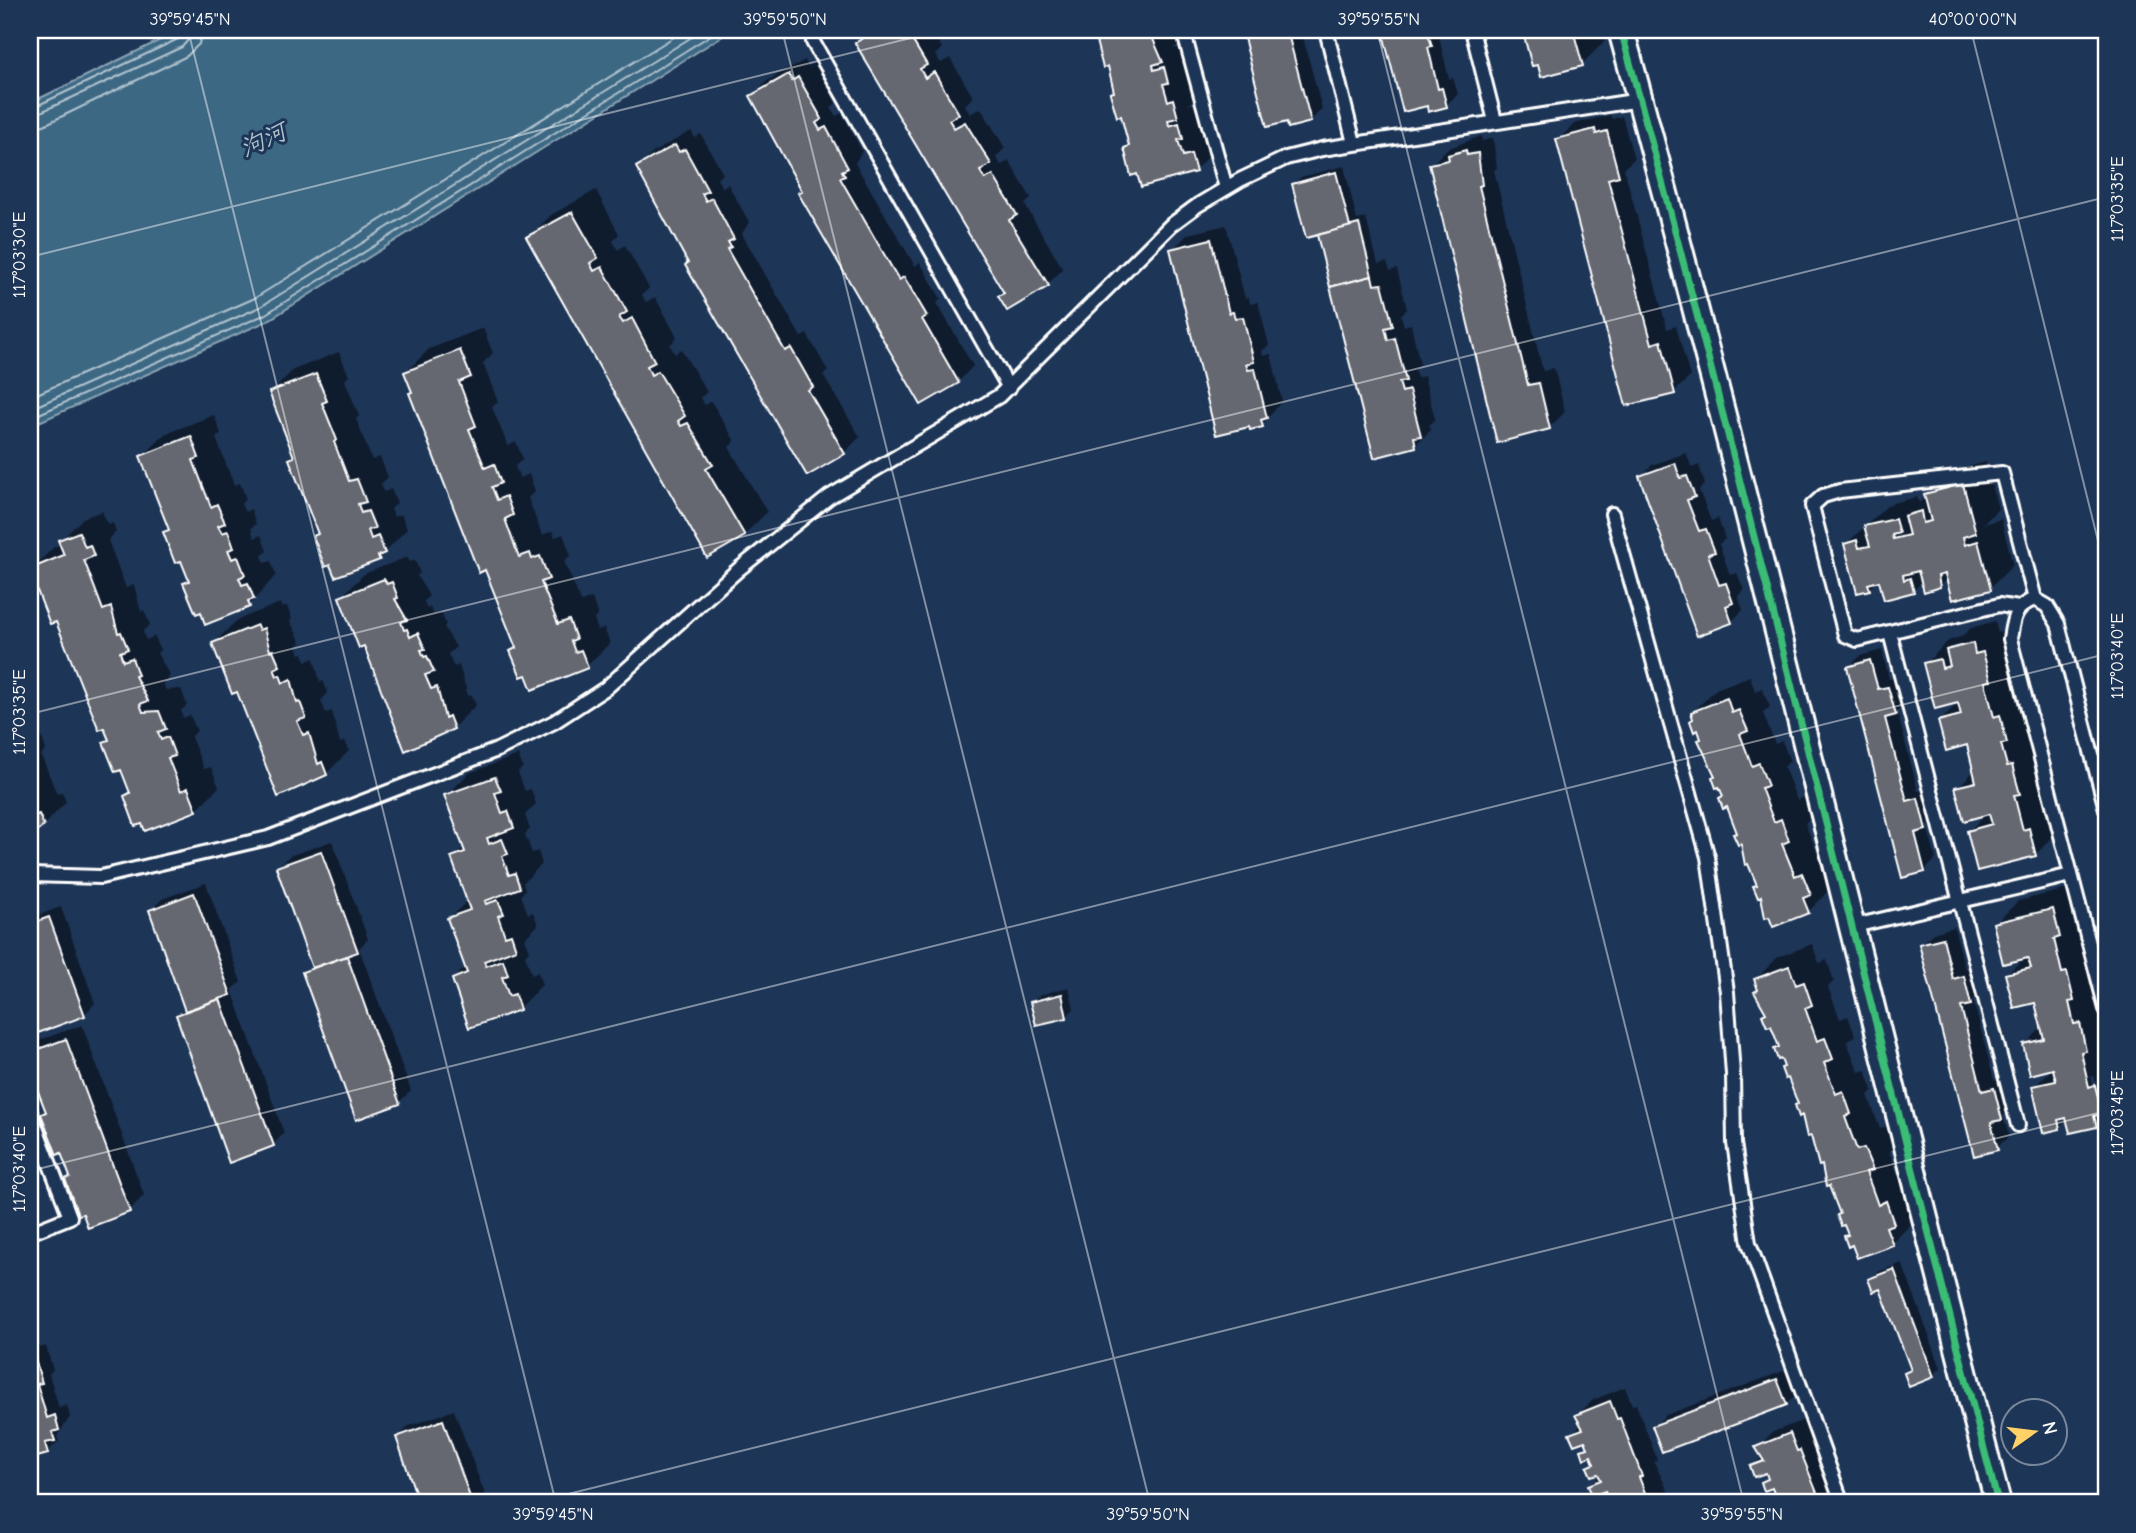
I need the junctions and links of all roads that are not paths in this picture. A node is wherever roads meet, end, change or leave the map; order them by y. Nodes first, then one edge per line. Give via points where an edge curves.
1 (1183, 30) edge
2 (1326, 30) edge
3 (1472, 30) edge
4 (1621, 30) edge
5 (813, 42) dead end
6 (1640, 100) junction
7 (1495, 121) junction
8 (1354, 143) junction
9 (1226, 188) junction
10 (1009, 388) junction
11 (1612, 514) dead end
12 (2035, 599) junction
13 (2019, 608) junction
14 (1890, 633) junction
15 (2106, 809) edge
16 (2071, 875) junction
17 (30, 876) edge
18 (1960, 901) junction
19 (1850, 928) junction
20 (2106, 1009) edge
21 (30, 1112) edge
22 (2018, 1125) dead end
23 (30, 1233) edge
24 (1842, 1503) edge
25 (1998, 1503) edge

1 - 9 lane
2 - 8 lane
3 - 7 lane
4 - 6 street
5 - 10 lane
6 - 7 lane
6 - 19 street
7 - 8 lane
8 - 9 lane via 1286,158
9 - 10 lane via 1171,225
10 - 17 lane via 830,497 739,569 606,688 554,722 497,750 268,838 101,877
11 - 24 lane via 1708,857 1727,992 1734,1143 1749,1243
12 - 13 lane
12 - 14 lane via 2002,473 1824,496 1812,506 1845,635 1857,640
12 - 15 lane via 2047,606 2058,625
13 - 14 lane via 1999,605
13 - 16 lane via 2010,639
14 - 18 lane
16 - 18 lane
16 - 20 lane
18 - 19 lane
18 - 22 lane
19 - 25 street
21 - 23 lane via 70,1217

